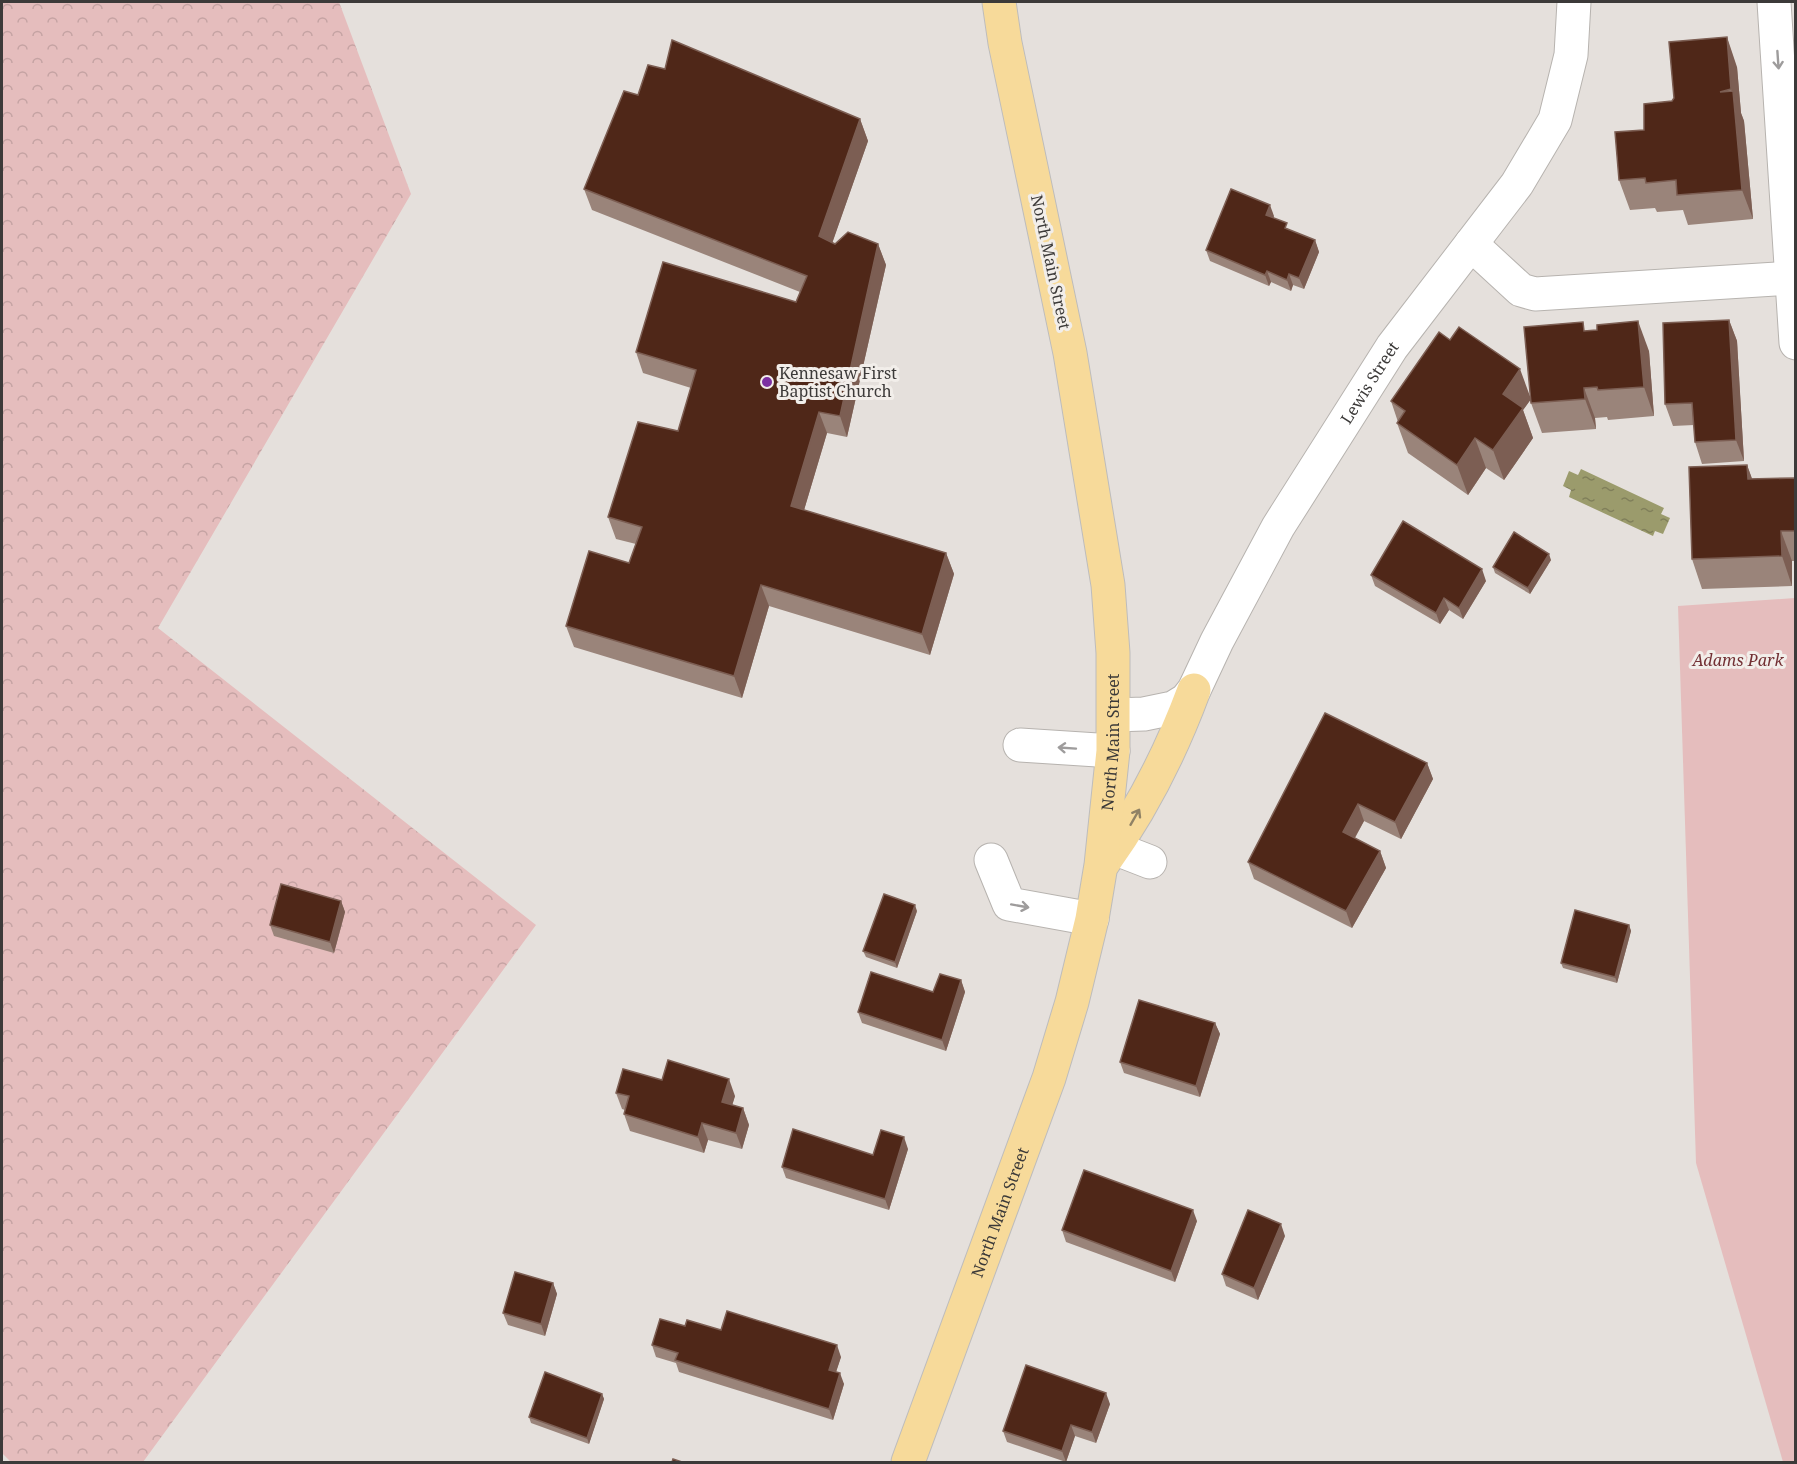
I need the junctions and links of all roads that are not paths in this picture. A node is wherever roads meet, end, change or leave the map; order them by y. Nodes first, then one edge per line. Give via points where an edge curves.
1 (999, 2) edge
2 (1574, 2) edge
3 (1774, 2) edge
4 (1471, 244) junction
5 (1791, 278) junction
6 (1796, 344) edge
7 (1194, 690) junction
8 (1114, 714) junction
9 (1020, 745) dead end
10 (1113, 751) junction
11 (1108, 857) junction
12 (991, 860) dead end
13 (1150, 862) dead end
14 (1092, 919) junction
15 (908, 1462) edge

1 - 8 main road, North Main Street via 1070,353 1106,573
2 - 4 street, Lewis Street via 1570,55 1555,120 1517,184
3 -> 5 street
4 - 5 street via 1521,290 1535,294
4 - 7 street, Lewis Street via 1392,347 1278,527
5 - 6 street
7 - 8 street, Lewis Street via 1173,708 1144,714
11 -> 7 main road via 1156,780
8 - 10 main road, North Main Street
10 -> 9 street
10 - 11 main road, North Main Street
11 - 13 street
11 - 14 main road, North Main Street
12 -> 14 street via 1009,904
14 - 15 main road, North Main Street via 1049,1078

